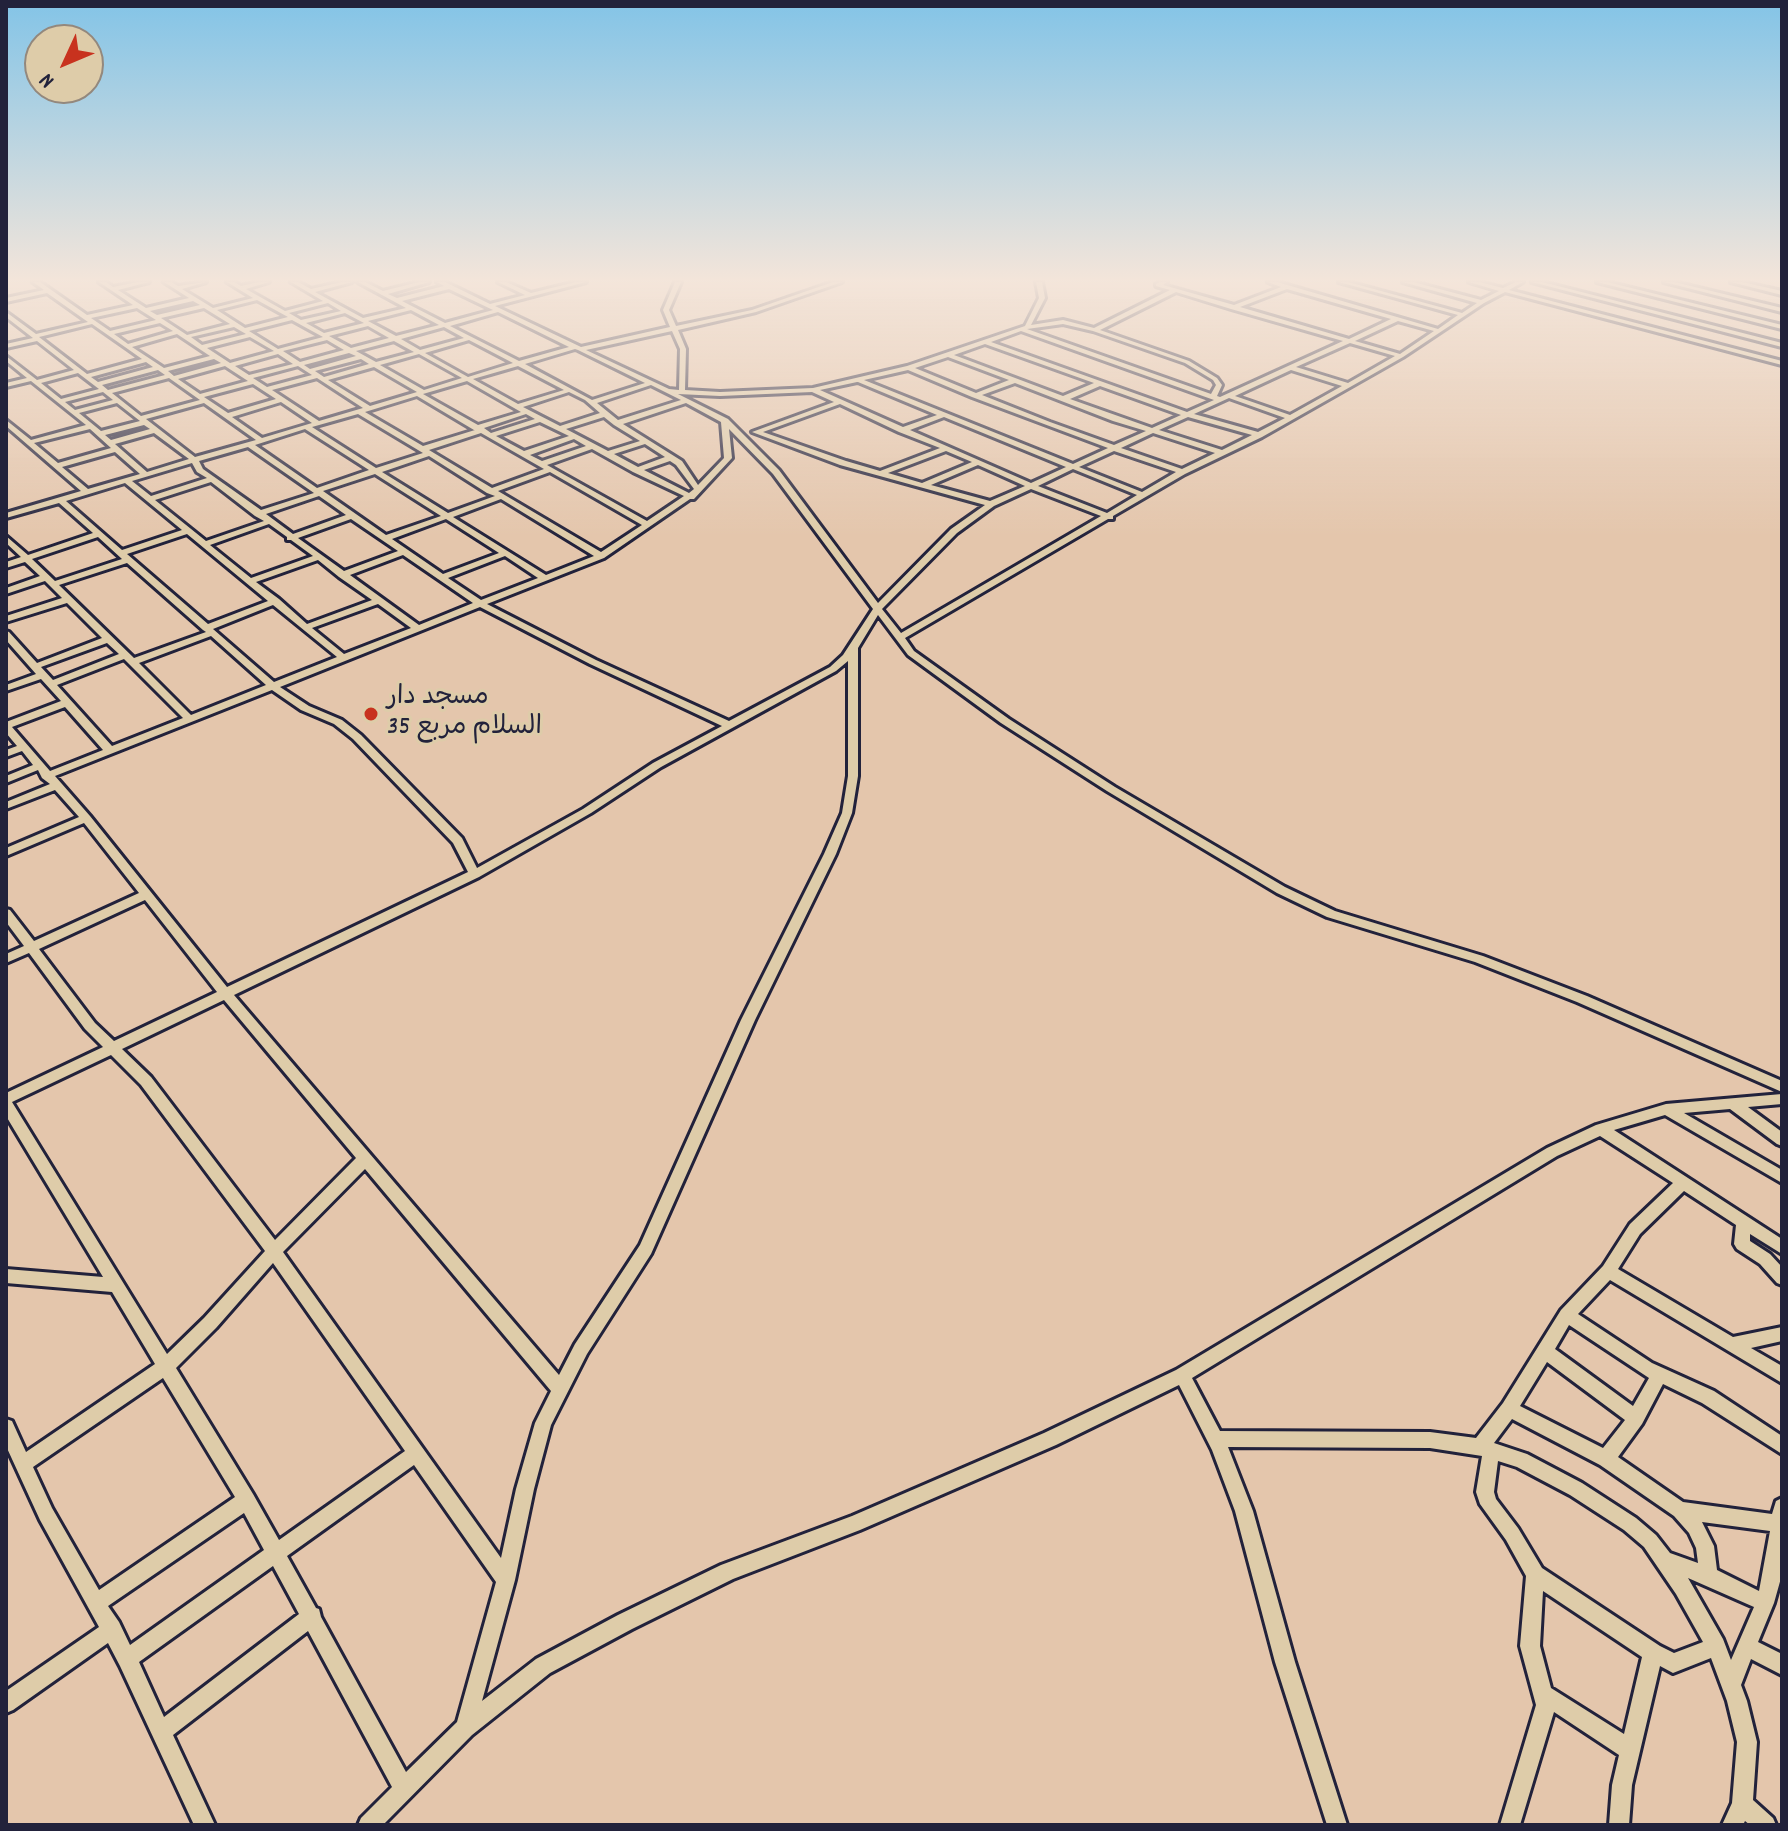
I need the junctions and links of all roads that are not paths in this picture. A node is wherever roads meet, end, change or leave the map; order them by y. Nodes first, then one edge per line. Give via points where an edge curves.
1 (18, 367) edge
2 (74, 367) edge
3 (113, 367) edge
4 (157, 367) edge
5 (170, 367) edge
6 (216, 367) edge
7 (231, 367) edge
8 (287, 367) edge
9 (303, 367) edge
10 (322, 367) edge
11 (365, 367) edge
12 (380, 367) edge
13 (448, 367) edge
14 (507, 367) edge
15 (530, 367) edge
16 (618, 367) edge
17 (683, 367) edge
18 (982, 367) edge
19 (1057, 367) edge
20 (1135, 367) edge
21 (1197, 367) edge
22 (1380, 367) edge
23 (909, 368) joint
24 (1291, 368) joint
25 (160, 370) junction
26 (309, 371) junction
27 (83, 374) junction
28 (172, 377) junction
29 (320, 378) junction
30 (469, 379) junction
31 (35, 380) junction
32 (250, 380) junction
33 (1016, 380) junction
34 (860, 381) junction
35 (651, 383) junction
36 (1101, 383) junction
37 (97, 384) junction
38 (6, 385) edge
39 (1347, 385) junction
40 (265, 390) junction
41 (570, 390) junction
42 (813, 390) junction
43 (106, 391) junction
44 (421, 393) junction
45 (684, 396) junction
46 (974, 396) junction
47 (203, 398) junction
48 (1221, 398) junction
49 (1063, 399) junction
50 (282, 400) junction
51 (61, 401) junction
52 (118, 401) junction
53 (593, 402) junction
54 (839, 402) junction
55 (518, 406) junction
56 (369, 408) junction
57 (359, 411) junction
58 (75, 412) junction
59 (527, 412) junction
60 (605, 414) junction
61 (943, 415) junction
62 (1188, 415) junction
63 (227, 416) junction
64 (1289, 417) junction
65 (541, 419) junction
66 (143, 420) junction
67 (725, 421) junction
68 (6, 422) edge
69 (317, 423) junction
70 (617, 423) junction
71 (91, 426) junction
72 (306, 427) junction
73 (480, 429) junction
74 (560, 429) junction
75 (156, 430) junction
76 (902, 430) junction
77 (1155, 430) junction
78 (17, 432) junction
79 (757, 432) junction
80 (100, 434) junction
81 (6, 435) edge
82 (491, 435) junction
83 (1259, 435) junction
84 (574, 437) junction
85 (743, 437) junction
86 (261, 440) junction
87 (30, 442) junction
88 (644, 442) junction
89 (249, 444) junction
90 (113, 446) junction
91 (592, 446) junction
92 (1117, 448) junction
93 (945, 449) junction
94 (426, 451) junction
95 (1223, 453) junction
96 (524, 454) junction
97 (607, 454) junction
98 (671, 458) junction
99 (194, 460) junction
100 (977, 463) junction
101 (57, 466) junction
102 (546, 467) junction
103 (1073, 467) junction
104 (636, 470) junction
105 (376, 471) junction
106 (1182, 472) junction
107 (145, 474) junction
108 (879, 474) junction
109 (213, 479) junction
110 (126, 480) junction
111 (920, 486) junction
112 (1032, 486) junction
113 (490, 491) junction
114 (86, 492) junction
115 (319, 492) junction
116 (695, 494) junction
117 (1143, 495) junction
118 (500, 497) junction
119 (150, 499) junction
120 (60, 500) junction
121 (991, 504) junction
122 (6, 506) edge
123 (10, 514) edge
124 (258, 514) junction
125 (354, 515) junction
126 (448, 516) junction
127 (1110, 517) junction
128 (268, 522) junction
129 (648, 525) junction
130 (188, 531) junction
131 (100, 534) junction
132 (6, 538) edge
133 (290, 538) junction
134 (387, 538) junction
135 (205, 544) junction
136 (406, 551) junction
137 (506, 553) junction
138 (126, 556) junction
139 (601, 556) junction
140 (317, 558) junction
141 (26, 559) junction
142 (6, 565) edge
143 (342, 575) junction
144 (443, 577) junction
145 (546, 579) junction
146 (50, 580) junction
147 (251, 581) junction
148 (6, 591) edge
149 (69, 599) junction
150 (276, 601) junction
151 (378, 601) junction
152 (480, 604) junction
153 (879, 607) junction
154 (6, 619) edge
155 (307, 627) junction
156 (418, 629) junction
157 (209, 630) junction
158 (6, 634) edge
159 (899, 638) junction
160 (108, 639) junction
161 (11, 646) edge
162 (853, 647) junction
163 (343, 658) junction
164 (130, 659) junction
165 (39, 670) junction
166 (52, 684) junction
167 (273, 686) junction
168 (6, 688) edge
169 (68, 702) junction
170 (190, 719) junction
171 (729, 725) junction
172 (6, 726) edge
173 (23, 747) junction
174 (110, 751) junction
175 (6, 754) edge
176 (42, 771) junction
177 (6, 780) edge
178 (55, 786) junction
179 (6, 806) edge
180 (86, 818) junction
181 (6, 852) edge
182 (475, 874) junction
183 (147, 894) junction
184 (6, 913) edge
185 (31, 947) junction
186 (6, 959) edge
187 (224, 992) junction
188 (111, 1047) junction
189 (1782, 1087) edge
190 (1782, 1099) edge
191 (6, 1102) edge
192 (1732, 1103) junction
193 (1666, 1109) junction
194 (1601, 1129) junction
195 (1782, 1140) edge
196 (365, 1159) junction
197 (1782, 1177) edge
198 (1684, 1182) junction
199 (1744, 1222) junction
200 (1782, 1247) edge
201 (274, 1251) junction
202 (1608, 1271) junction
203 (6, 1276) edge
204 (1782, 1278) edge
205 (116, 1285) junction
206 (1567, 1315) junction
207 (1782, 1334) edge
208 (1734, 1344) junction
209 (1546, 1352) junction
210 (165, 1367) junction
211 (1182, 1375) junction
212 (1659, 1375) junction
213 (1782, 1375) edge
214 (561, 1390) junction
215 (1509, 1409) junction
216 (1636, 1418) junction
217 (6, 1427) edge
218 (1215, 1439) junction
219 (1782, 1446) edge
220 (1486, 1449) junction
221 (416, 1453) junction
222 (1606, 1459) junction
223 (23, 1464) junction
224 (247, 1500) junction
225 (1680, 1510) junction
226 (1782, 1518) edge
227 (274, 1555) junction
228 (1667, 1561) junction
229 (1535, 1575) junction
230 (1708, 1576) junction
231 (506, 1580) junction
232 (1777, 1580) edge
233 (96, 1603) junction
234 (1765, 1603) junction
235 (312, 1616) junction
236 (112, 1629) junction
237 (1716, 1646) junction
238 (1749, 1647) junction
239 (1653, 1653) junction
240 (127, 1659) junction
241 (1782, 1665) edge
242 (1731, 1684) junction
243 (1545, 1695) junction
244 (6, 1703) edge
245 (465, 1728) junction
246 (162, 1731) junction
247 (1630, 1750) junction
248 (404, 1789) junction
249 (1742, 1805) junction
250 (205, 1825) edge
251 (368, 1825) edge
252 (1337, 1825) edge
253 (1510, 1825) edge
254 (1619, 1825) edge
255 (1732, 1825) edge
256 (1766, 1825) edge

1 - 31 street
2 - 27 street
3 - 27 street
4 - 25 street
5 - 25 street
6 - 28 street
7 - 32 street
8 - 32 street
9 - 26 street
10 - 26 street
11 - 29 street
12 - 44 street
13 - 30 street
14 - 30 street
15 - 41 street
16 - 35 street
17 - 45 street
18 - 33 street
19 - 36 street
20 - 48 street
21 - 48 street via 1215,379
22 - 39 street
23 - 34 street
23 - 46 street
24 - 39 street
24 - 48 street
25 - 28 street
25 - 37 street
26 - 29 street
27 - 31 street
27 - 37 street
28 - 43 street
28 - 47 street
29 - 40 street
29 - 56 street
30 - 44 street
30 - 55 street
31 - 38 street
31 - 51 street
32 - 40 street
32 - 47 street
33 - 46 street
33 - 49 street
34 - 42 street
34 - 61 street
35 - 45 street
35 - 53 street
36 - 49 street
36 - 62 street
37 - 43 street
39 - 64 street
40 - 50 street
41 - 53 street
41 - 55 street
42 - 45 street
42 - 54 street
43 - 51 street
43 - 52 street
44 - 56 street
44 - 73 street
45 - 67 street
45 - 70 street
46 - 92 street
47 - 63 street
47 - 66 street
48 - 62 street
48 - 64 street
49 - 77 street
50 - 63 street
50 - 69 street
51 - 58 street
52 - 58 street
52 - 66 street
53 - 60 street
54 - 76 street
54 - 79 street
55 - 59 street
56 - 57 street
57 - 69 street
57 - 94 street
58 - 71 street
59 - 65 street
59 - 73 street
60 - 70 street
60 - 74 street
61 - 76 street
61 - 103 street
62 - 77 street
62 - 83 street
63 - 86 street
64 - 83 street
65 - 74 street
65 - 82 street
66 - 75 street
66 - 80 street
67 - 85 street
67 - 116 street via 728,458
68 - 78 street
69 - 72 street
70 - 88 street
71 - 80 street
71 - 87 street
72 - 86 street
72 - 105 street
73 - 82 street
73 - 94 street
74 - 84 street
75 - 90 street
75 - 99 street
76 - 93 street
77 - 92 street
77 - 95 street
78 - 81 street
78 - 87 street
79 - 85 street
79 - 108 street
80 - 90 street
82 - 96 street
83 - 95 street
84 - 91 street
84 - 96 street
85 - 153 street
86 - 89 street
87 - 101 street
88 - 97 street
88 - 98 street
89 - 99 street
89 - 115 street
90 - 101 street
90 - 107 street
91 - 97 street
91 - 102 street
92 - 103 street
92 - 106 street
93 - 100 street
93 - 108 street
94 - 105 street
94 - 113 street
95 - 106 street
96 - 102 street
97 - 104 street
98 - 104 street
98 - 116 street
99 - 107 street
99 - 109 street
100 - 111 street
100 - 112 street
101 - 114 street
102 - 113 street
102 - 129 street
103 - 112 street
103 - 117 street
104 - 116 street
105 - 115 street
105 - 126 street
106 - 117 street
107 - 110 street
108 - 111 street
109 - 119 street
109 - 124 street
110 - 114 street
110 - 119 street
111 - 121 street
112 - 121 street
112 - 127 street
113 - 118 street
114 - 120 street
115 - 124 street
115 - 125 street
116 - 129 street
117 - 127 street
118 - 126 street
118 - 139 street
119 - 130 street
120 - 123 street
120 - 131 street
121 - 153 street via 954,531
122 - 123 street
124 - 128 street
125 - 133 street
125 - 134 street
126 - 134 street
126 - 137 street
127 - 159 street
128 - 133 street
128 - 135 street
129 - 139 street
130 - 135 street
130 - 138 street
131 - 138 street
131 - 141 street
132 - 141 street
133 - 140 street
134 - 136 street
135 - 147 street
136 - 143 street
136 - 144 street
137 - 144 street
137 - 145 street
138 - 146 street
138 - 157 street
139 - 145 street
140 - 143 street
140 - 147 street
141 - 142 street
141 - 146 street
143 - 151 street
144 - 152 street
145 - 152 street
146 - 148 street
146 - 149 street
147 - 150 street
149 - 154 street
149 - 160 street
150 - 155 street
150 - 157 street
151 - 155 street
151 - 156 street
152 - 156 street
152 - 171 street
153 - 159 street
153 - 162 street
155 - 163 street
156 - 163 street
157 - 164 street
157 - 167 street
158 - 161 street
159 - 189 street via 911,653 1005,721 1281,890 1331,914 1479,959 1582,999
160 - 164 street
160 - 165 street
161 - 165 street
162 - 171 street via 833,669
162 - 214 street via 853,776 847,813 646,1249 581,1349
163 - 167 street
164 - 166 street
164 - 170 street
165 - 166 street
165 - 168 street
166 - 169 street
167 - 170 street
167 - 182 street via 357,737 458,841
169 - 172 street
169 - 174 street
170 - 174 street
171 - 182 street
172 - 173 street
173 - 175 street
173 - 176 street
174 - 176 street
176 - 177 street
176 - 178 street
178 - 179 street
178 - 180 street
180 - 181 street
180 - 183 street
182 - 187 street
183 - 185 street
183 - 187 street
184 - 185 street
185 - 186 street
185 - 188 street
187 - 188 street
187 - 196 street
188 - 191 street
188 - 201 street via 146,1081
190 - 192 street
191 - 205 street
192 - 193 street
192 - 195 street
193 - 194 street
193 - 197 street
194 - 198 street
194 - 211 street via 1552,1152
196 - 201 street
196 - 214 street
198 - 199 street
198 - 202 street via 1635,1229
199 - 200 street
199 - 204 street via 1742,1244
201 - 210 street
201 - 221 street
202 - 206 street
202 - 208 street
203 - 205 street
205 - 210 street
206 - 209 street
206 - 212 street
207 - 208 street
208 - 213 street
209 - 215 street
209 - 216 street
210 - 223 street
210 - 224 street
211 - 218 street
211 - 245 street via 1050,1439 728,1572 625,1622 543,1666
212 - 216 street
212 - 219 street via 1708,1397
214 - 231 street via 539,1436
215 - 220 street
215 - 222 street
216 - 222 street
217 - 223 street
218 - 220 street via 1430,1440
218 - 252 street via 1244,1511
220 - 228 street via 1521,1460 1576,1489 1630,1524
220 - 229 street via 1489,1504
221 - 227 street
221 - 231 street
222 - 225 street
223 - 233 street
224 - 227 street
224 - 233 street
225 - 226 street
225 - 230 street via 1705,1546
226 - 232 street
227 - 235 street
227 - 240 street
228 - 230 street
228 - 237 street
229 - 239 street
229 - 243 street via 1530,1646
230 - 234 street
231 - 245 street
232 - 234 street
233 - 236 street
234 - 238 street
235 - 246 street
235 - 248 street
236 - 240 street
236 - 244 street
237 - 239 street via 1678,1663
237 - 242 street
238 - 241 street
238 - 242 street
239 - 247 street
240 - 246 street
242 - 249 street via 1747,1742
243 - 247 street
243 - 253 street
245 - 248 street
246 - 250 street
247 - 254 street
248 - 251 street
249 - 255 street
249 - 256 street

